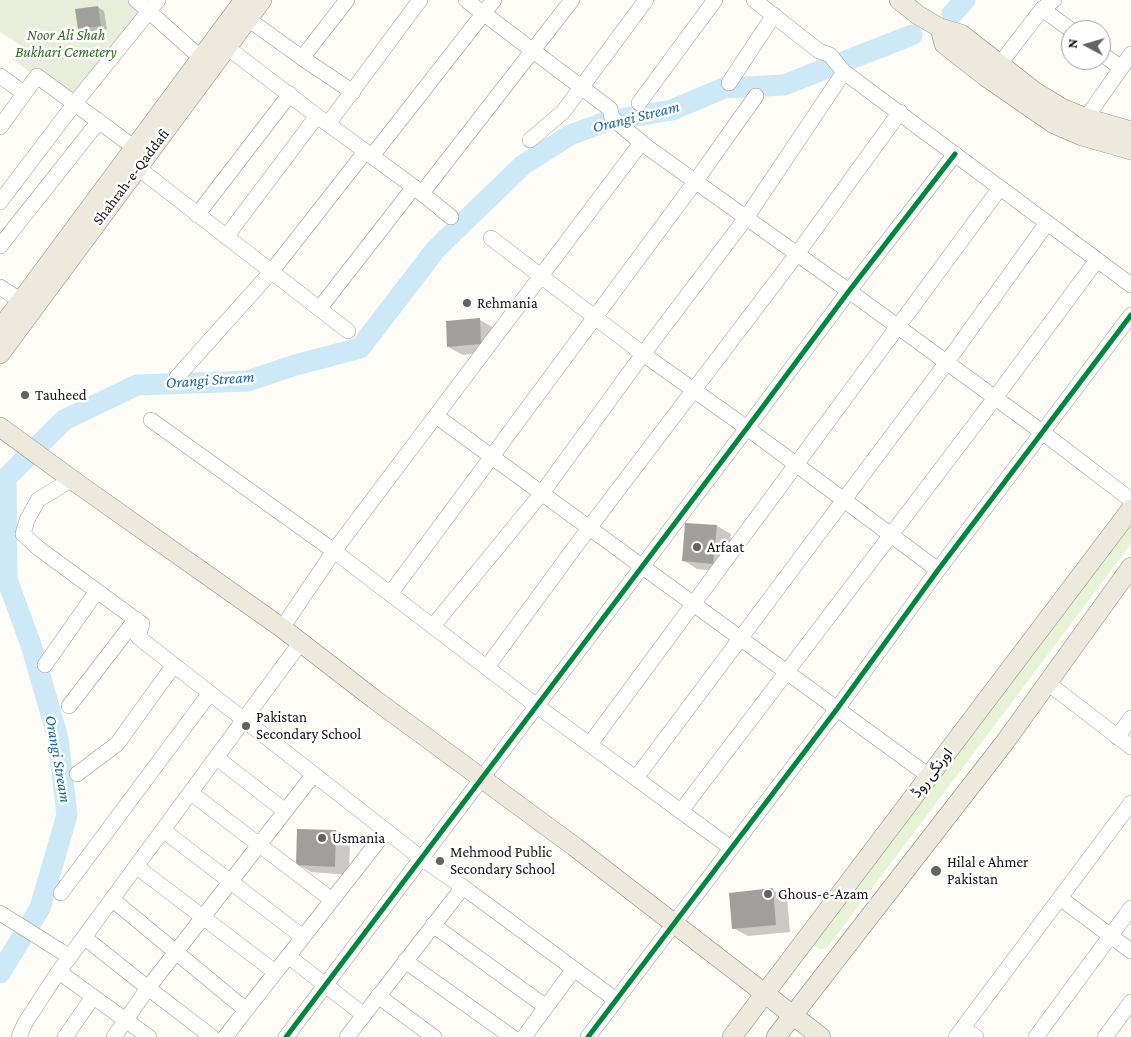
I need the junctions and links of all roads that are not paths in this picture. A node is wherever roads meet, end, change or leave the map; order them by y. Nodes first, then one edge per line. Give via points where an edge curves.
1 (136, 0) edge
2 (244, 0) edge
3 (262, 0) edge
4 (347, 0) edge
5 (420, 0) edge
6 (466, 0) edge
7 (494, 0) edge
8 (572, 0) edge
9 (646, 0) edge
10 (715, 0) edge
11 (754, 0) edge
12 (900, 0) edge
13 (1048, 4) edge
14 (154, 5) edge
15 (484, 14) junction
16 (774, 15) junction
17 (248, 19) junction
18 (1062, 20) edge
19 (940, 28) junction
20 (228, 48) junction
21 (532, 50) junction
22 (1131, 54) edge
23 (200, 58) junction
24 (302, 58) junction
25 (1111, 60) edge
26 (999, 65) junction
27 (1121, 68) junction
28 (844, 72) junction
29 (0, 76) edge
30 (729, 83) dead end
31 (582, 88) junction
32 (353, 92) junction
33 (24, 93) junction
34 (290, 94) junction
35 (756, 96) dead end
36 (75, 103) junction
37 (639, 103) dead end
38 (900, 112) junction
39 (1086, 118) junction
40 (99, 120) junction
41 (323, 120) junction
42 (0, 127) edge
43 (1131, 131) edge
44 (530, 140) dead end
45 (644, 145) junction
46 (135, 148) junction
47 (1131, 150) edge
48 (368, 154) junction
49 (955, 154) junction
50 (138, 168) junction
51 (695, 182) junction
52 (1000, 188) junction
53 (418, 190) junction
54 (0, 202) edge
55 (197, 214) junction
56 (451, 216) dead end
57 (746, 218) junction
58 (1047, 223) junction
59 (226, 237) junction
60 (491, 238) dead end
61 (0, 246) edge
62 (798, 254) junction
63 (1097, 260) junction
64 (271, 272) junction
65 (540, 276) junction
66 (1131, 286) edge
67 (0, 287) edge
68 (849, 291) junction
69 (21, 301) junction
70 (319, 309) junction
71 (1131, 315) edge
72 (595, 317) junction
73 (899, 327) junction
74 (0, 329) edge
75 (348, 331) dead end
76 (0, 354) edge
77 (643, 354) junction
78 (947, 362) junction
79 (177, 377) dead end
80 (695, 391) junction
81 (995, 398) junction
82 (436, 416) junction
83 (151, 420) dead end
84 (0, 427) edge
85 (747, 428) junction
86 (1042, 432) junction
87 (492, 457) junction
88 (797, 465) junction
89 (75, 481) junction
90 (542, 494) junction
91 (844, 500) junction
92 (1131, 500) edge
93 (1131, 509) edge
94 (590, 528) junction
95 (891, 535) junction
96 (334, 551) junction
97 (642, 567) junction
98 (1131, 567) edge
99 (938, 570) junction
100 (97, 590) junction
101 (390, 594) junction
102 (694, 604) junction
103 (136, 619) junction
104 (433, 626) junction
105 (282, 628) junction
106 (741, 639) junction
107 (301, 642) junction
108 (46, 665) dead end
109 (174, 665) junction
110 (487, 667) junction
111 (786, 672) junction
112 (1049, 684) junction
113 (210, 693) junction
114 (69, 706) dead end
115 (537, 706) junction
116 (837, 709) junction
117 (1131, 718) edge
118 (245, 721) junction
119 (1117, 737) junction
120 (590, 744) junction
121 (1131, 747) edge
122 (217, 758) junction
123 (76, 774) dead end
124 (314, 774) junction
125 (930, 776) junction
126 (482, 778) junction
127 (636, 778) junction
128 (191, 794) junction
129 (1131, 803) edge
130 (285, 811) junction
131 (681, 811) junction
132 (164, 831) junction
133 (386, 831) junction
134 (259, 845) junction
135 (731, 848) junction
136 (421, 858) junction
137 (137, 867) junction
138 (230, 882) junction
139 (463, 887) junction
140 (61, 893) dead end
141 (1060, 898) junction
142 (113, 900) junction
143 (332, 900) junction
144 (1131, 908) edge
145 (5, 916) edge
146 (203, 916) junction
147 (674, 923) junction
148 (433, 925) junction
149 (1111, 936) junction
150 (303, 937) junction
151 (85, 938) junction
152 (1131, 951) edge
153 (176, 952) junction
154 (288, 956) junction
155 (70, 957) junction
156 (405, 962) junction
157 (574, 969) junction
158 (58, 972) junction
159 (275, 972) junction
160 (325, 985) junction
161 (148, 988) junction
162 (764, 992) junction
163 (378, 996) junction
164 (93, 997) junction
165 (616, 1000) junction
166 (1131, 1002) edge
167 (546, 1007) junction
168 (246, 1010) junction
169 (364, 1015) junction
170 (794, 1015) junction
171 (125, 1020) junction
172 (960, 1032) edge
173 (354, 1035) edge
174 (18, 1037) edge
175 (65, 1037) edge
176 (114, 1037) edge
177 (149, 1037) edge
178 (212, 1037) edge
179 (225, 1037) edge
180 (286, 1037) edge
181 (434, 1037) edge
182 (512, 1037) edge
183 (524, 1037) edge
184 (588, 1037) edge
185 (732, 1037) edge
186 (776, 1037) edge
187 (821, 1037) edge
188 (976, 1037) edge
189 (1036, 1037) edge
190 (1105, 1037) edge

1 - 14 street
2 - 23 main road, Shahrah-e-Qaddafi
3 - 17 main road, Shahrah-e-Qaddafi
4 - 24 street
5 - 32 street
6 - 15 street
7 - 15 street
8 - 21 street
9 - 31 street
10 - 37 street
11 - 16 street
12 - 19 main road
13 - 18 street
13 - 26 street
14 - 23 street
14 - 36 street
15 - 21 street
15 - 48 street
16 - 28 street via 819,51 830,55
16 - 30 street
17 - 20 main road, Shahrah-e-Qaddafi
17 - 24 street
19 - 26 main road via 960,34
19 - 47 main road via 944,44 1054,124
20 - 34 street
20 - 50 main road, Shahrah-e-Qaddafi
21 - 31 street
21 - 53 street
22 - 27 street
23 - 46 main road, Shahrah-e-Qaddafi
24 - 32 street
25 - 27 street
26 - 39 main road via 1034,91
27 - 39 street
28 - 38 street
28 - 57 street
29 - 33 street
31 - 44 street via 563,112
31 - 45 street via 610,109 612,118
32 - 41 street
33 - 36 street via 37,76
33 - 42 street
34 - 41 street
34 - 55 street
35 - 51 street
36 - 40 street
36 - 54 street
38 - 49 street
38 - 62 street
39 - 43 main road
40 - 46 street
40 - 61 street
41 - 48 street
41 - 59 street
45 - 51 street
45 - 65 street
46 - 69 main road, Shahrah-e-Qaddafi
48 - 53 street
48 - 64 street
49 - 52 street
49 - 68 street
50 - 55 street
50 - 76 main road, Shahrah-e-Qaddafi
51 - 57 street
51 - 72 street
52 - 58 street
52 - 73 street
53 - 56 street
53 - 70 street
55 - 59 street
57 - 62 street
57 - 77 street
58 - 63 street
58 - 78 street
59 - 64 street
60 - 65 street
62 - 68 street
62 - 80 street
63 - 66 street
63 - 81 street
64 - 70 street
64 - 79 street
65 - 72 street
65 - 82 street
67 - 69 street
68 - 73 street
68 - 85 street
69 - 74 main road, Shahrah-e-Qaddafi
70 - 75 street
71 - 86 street
72 - 77 street
72 - 87 street
73 - 78 street
73 - 88 street
77 - 80 street
77 - 90 street
78 - 81 street
78 - 91 street
80 - 85 street
80 - 94 street
81 - 86 street
81 - 95 street
82 - 87 street
82 - 96 street
83 - 96 street
84 - 89 main road
85 - 88 street
85 - 97 street
86 - 92 street
86 - 99 street
87 - 90 street
87 - 101 street
88 - 91 street
88 - 102 street
89 - 100 street via 38,500 23,534
89 - 105 main road
90 - 94 street
90 - 104 street
91 - 95 street
91 - 106 street
93 - 125 main road, اورنگی روڈ
94 - 97 street
94 - 110 street
95 - 99 street
95 - 111 street
96 - 101 street
96 - 105 street
97 - 102 street
97 - 115 street
98 - 112 main road
99 - 116 street
100 - 103 street
100 - 108 street
101 - 104 street
102 - 106 street
102 - 120 street
103 - 109 street via 142,624 138,637
103 - 114 street
104 - 110 street
105 - 107 main road
106 - 111 street
106 - 127 street
107 - 118 street
107 - 126 main road
109 - 113 street
109 - 123 street via 116,744
110 - 115 street
111 - 116 street
111 - 131 street
112 - 119 street
112 - 170 main road
113 - 118 street
113 - 140 street
115 - 120 street
115 - 126 street
116 - 125 street
116 - 135 street
117 - 119 street
118 - 122 street
118 - 124 street
119 - 121 street
120 - 127 street
122 - 128 street
122 - 130 street
124 - 130 street
124 - 133 street
125 - 162 main road, اورنگی روڈ
126 - 136 street
126 - 147 main road
127 - 131 street
128 - 132 street
128 - 134 street
129 - 141 street
130 - 134 street
131 - 135 street
132 - 137 street
132 - 138 street
133 - 136 street
133 - 143 street
134 - 138 street
134 - 143 street
135 - 147 street
136 - 139 street
136 - 160 street
137 - 142 street
137 - 146 street
138 - 146 street
138 - 150 street
139 - 148 street
139 - 157 street
141 - 149 street
141 - 172 street
142 - 151 street
142 - 153 street
143 - 150 street
144 - 149 street
145 - 155 street
146 - 153 street
146 - 159 street
147 - 162 main road
147 - 165 street
148 - 156 street
148 - 167 street
149 - 152 street
149 - 189 street
150 - 154 street
151 - 155 street
151 - 161 street
153 - 161 street
153 - 168 street
154 - 159 street
154 - 160 street
155 - 158 street
156 - 163 street
156 - 182 street
157 - 165 street
157 - 167 street
158 - 164 street
158 - 174 street
159 - 168 street
160 - 169 street
160 - 180 street
161 - 171 street
161 - 178 street
162 - 170 main road
162 - 185 main road, اورنگی روڈ
163 - 169 street
163 - 181 street
164 - 171 street
164 - 175 street
165 - 184 street
166 - 190 street
167 - 183 street
168 - 179 street
169 - 173 street
170 - 186 main road
170 - 187 main road
171 - 176 street
171 - 177 street
172 - 188 street

